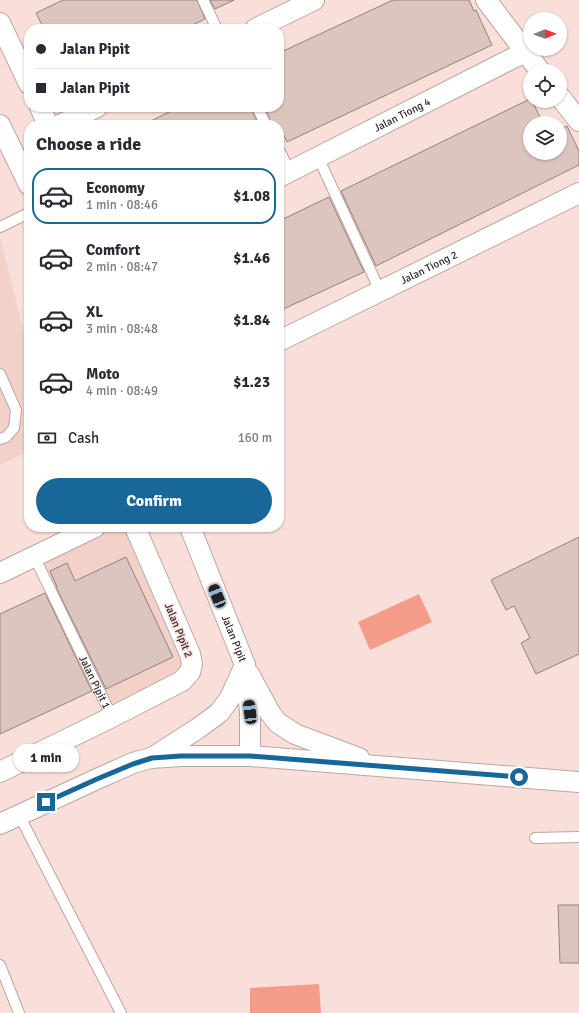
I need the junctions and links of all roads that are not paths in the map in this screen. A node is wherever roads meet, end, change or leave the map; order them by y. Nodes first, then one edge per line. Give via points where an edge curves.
1 (203, 0) edge
2 (314, 0) edge
3 (486, 0) edge
4 (0, 23) edge
5 (215, 24) edge
6 (265, 24) edge
7 (523, 49) edge
8 (523, 53) edge
9 (528, 56) edge
10 (534, 64) edge
11 (24, 73) edge
12 (567, 106) edge
13 (87, 112) edge
14 (70, 120) edge
15 (579, 121) edge
16 (0, 125) edge
17 (318, 157) junction
18 (284, 174) edge
19 (24, 175) edge
20 (579, 192) edge
21 (24, 215) edge
22 (0, 227) edge
23 (380, 291) junction
24 (284, 339) edge
25 (0, 374) edge
26 (0, 439) edge
27 (84, 532) edge
28 (137, 532) edge
29 (192, 532) edge
30 (34, 556) junction
31 (0, 573) edge
32 (245, 665) junction
33 (112, 717) junction
34 (250, 756) junction
35 (152, 758) junction
36 (383, 766) junction
37 (0, 772) edge
38 (579, 782) edge
39 (19, 815) junction
40 (0, 824) edge
41 (579, 837) edge
42 (535, 838) dead end
43 (0, 965) edge
44 (19, 1013) edge
45 (120, 1013) edge

1 - 5 lane
2 - 6 street
3 - 7 street
4 - 11 street
8 - 17 street, Jalan Tiong 4
9 - 10 street
12 - 15 street
13 - 14 street
16 - 19 street
17 - 18 street, Jalan Tiong 4
17 - 23 lane
20 - 23 street, Jalan Tiong 2
21 - 22 lane
23 - 24 street, Jalan Tiong 2
25 - 26 lane via 16,410 14,428 6,437
27 - 30 street
28 - 33 street, Jalan Pipit 2 via 192,664 190,672 182,681
29 - 32 street, Jalan Pipit
30 - 31 street
30 - 33 lane, Jalan Pipit 1
32 - 34 street, Jalan Pipit via 250,712
32 - 35 street via 230,698 219,713
32 - 36 street via 270,713 278,722 295,734
33 - 37 street, Jalan Pipit 1
34 - 35 street
34 - 36 street
35 - 39 street via 97,779
36 - 38 street
39 - 40 street
39 - 45 lane
41 - 42 lane
43 - 44 lane

